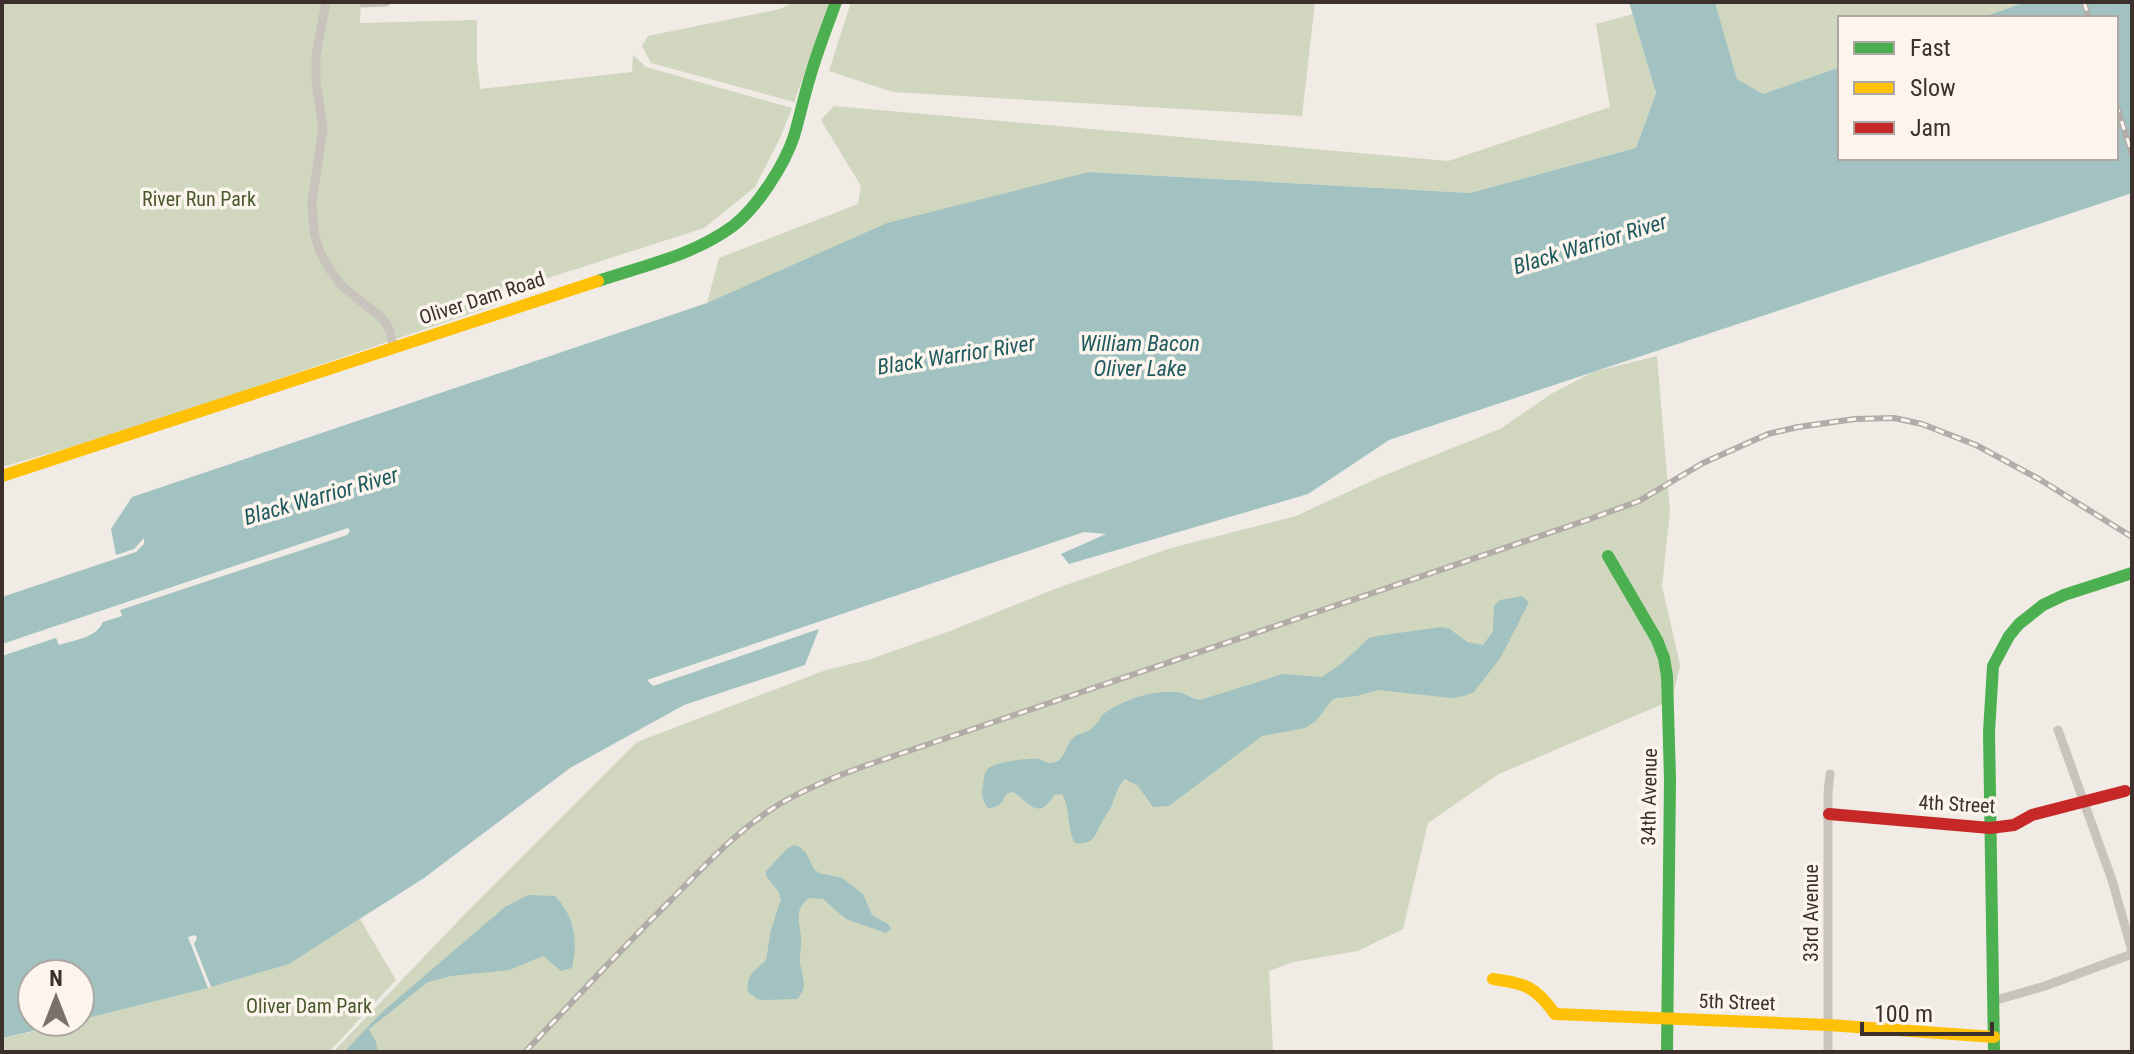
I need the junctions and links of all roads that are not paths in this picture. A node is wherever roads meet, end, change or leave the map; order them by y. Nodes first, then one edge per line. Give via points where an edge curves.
1 (326, 2) edge
2 (386, 2) edge
3 (836, 2) edge
4 (363, 3) edge
5 (393, 348) junction
6 (2, 476) edge
7 (1608, 556) dead end
8 (2132, 573) edge
9 (2058, 730) dead end
10 (1830, 774) dead end
11 (2125, 791) dead end
12 (2084, 803) junction
13 (1829, 814) junction
14 (1990, 828) junction
15 (2132, 952) edge
16 (1493, 979) dead end
17 (1993, 1001) junction
18 (1667, 1019) junction
19 (1829, 1025) junction
20 (1994, 1037) junction
21 (1667, 1052) edge
22 (1828, 1052) edge
23 (1994, 1052) edge

1 - 5 street via 316,56 323,128 312,202 314,232 330,270 383,319
2 - 4 street
3 - 5 street, Oliver Dam Road via 793,139 768,187 733,226 677,255
5 - 6 street, Oliver Dam Road
7 - 18 street, 34th Avenue via 1657,640 1667,676
8 - 14 street via 2043,605 2009,636 1993,666
9 - 12 street
10 - 13 street, 33rd Avenue
11 - 12 street, 4th Street
12 - 14 street, 4th Street
12 - 15 street
13 - 14 street, 4th Street
13 - 19 street, 33rd Avenue
14 - 17 street
15 - 17 street
16 - 18 street, 5th Street via 1536,989 1555,1014
17 - 20 street
18 - 19 street, 5th Street
18 - 21 street, 34th Avenue
19 - 20 street, 5th Street
19 - 22 street, 33rd Avenue
20 - 23 street

